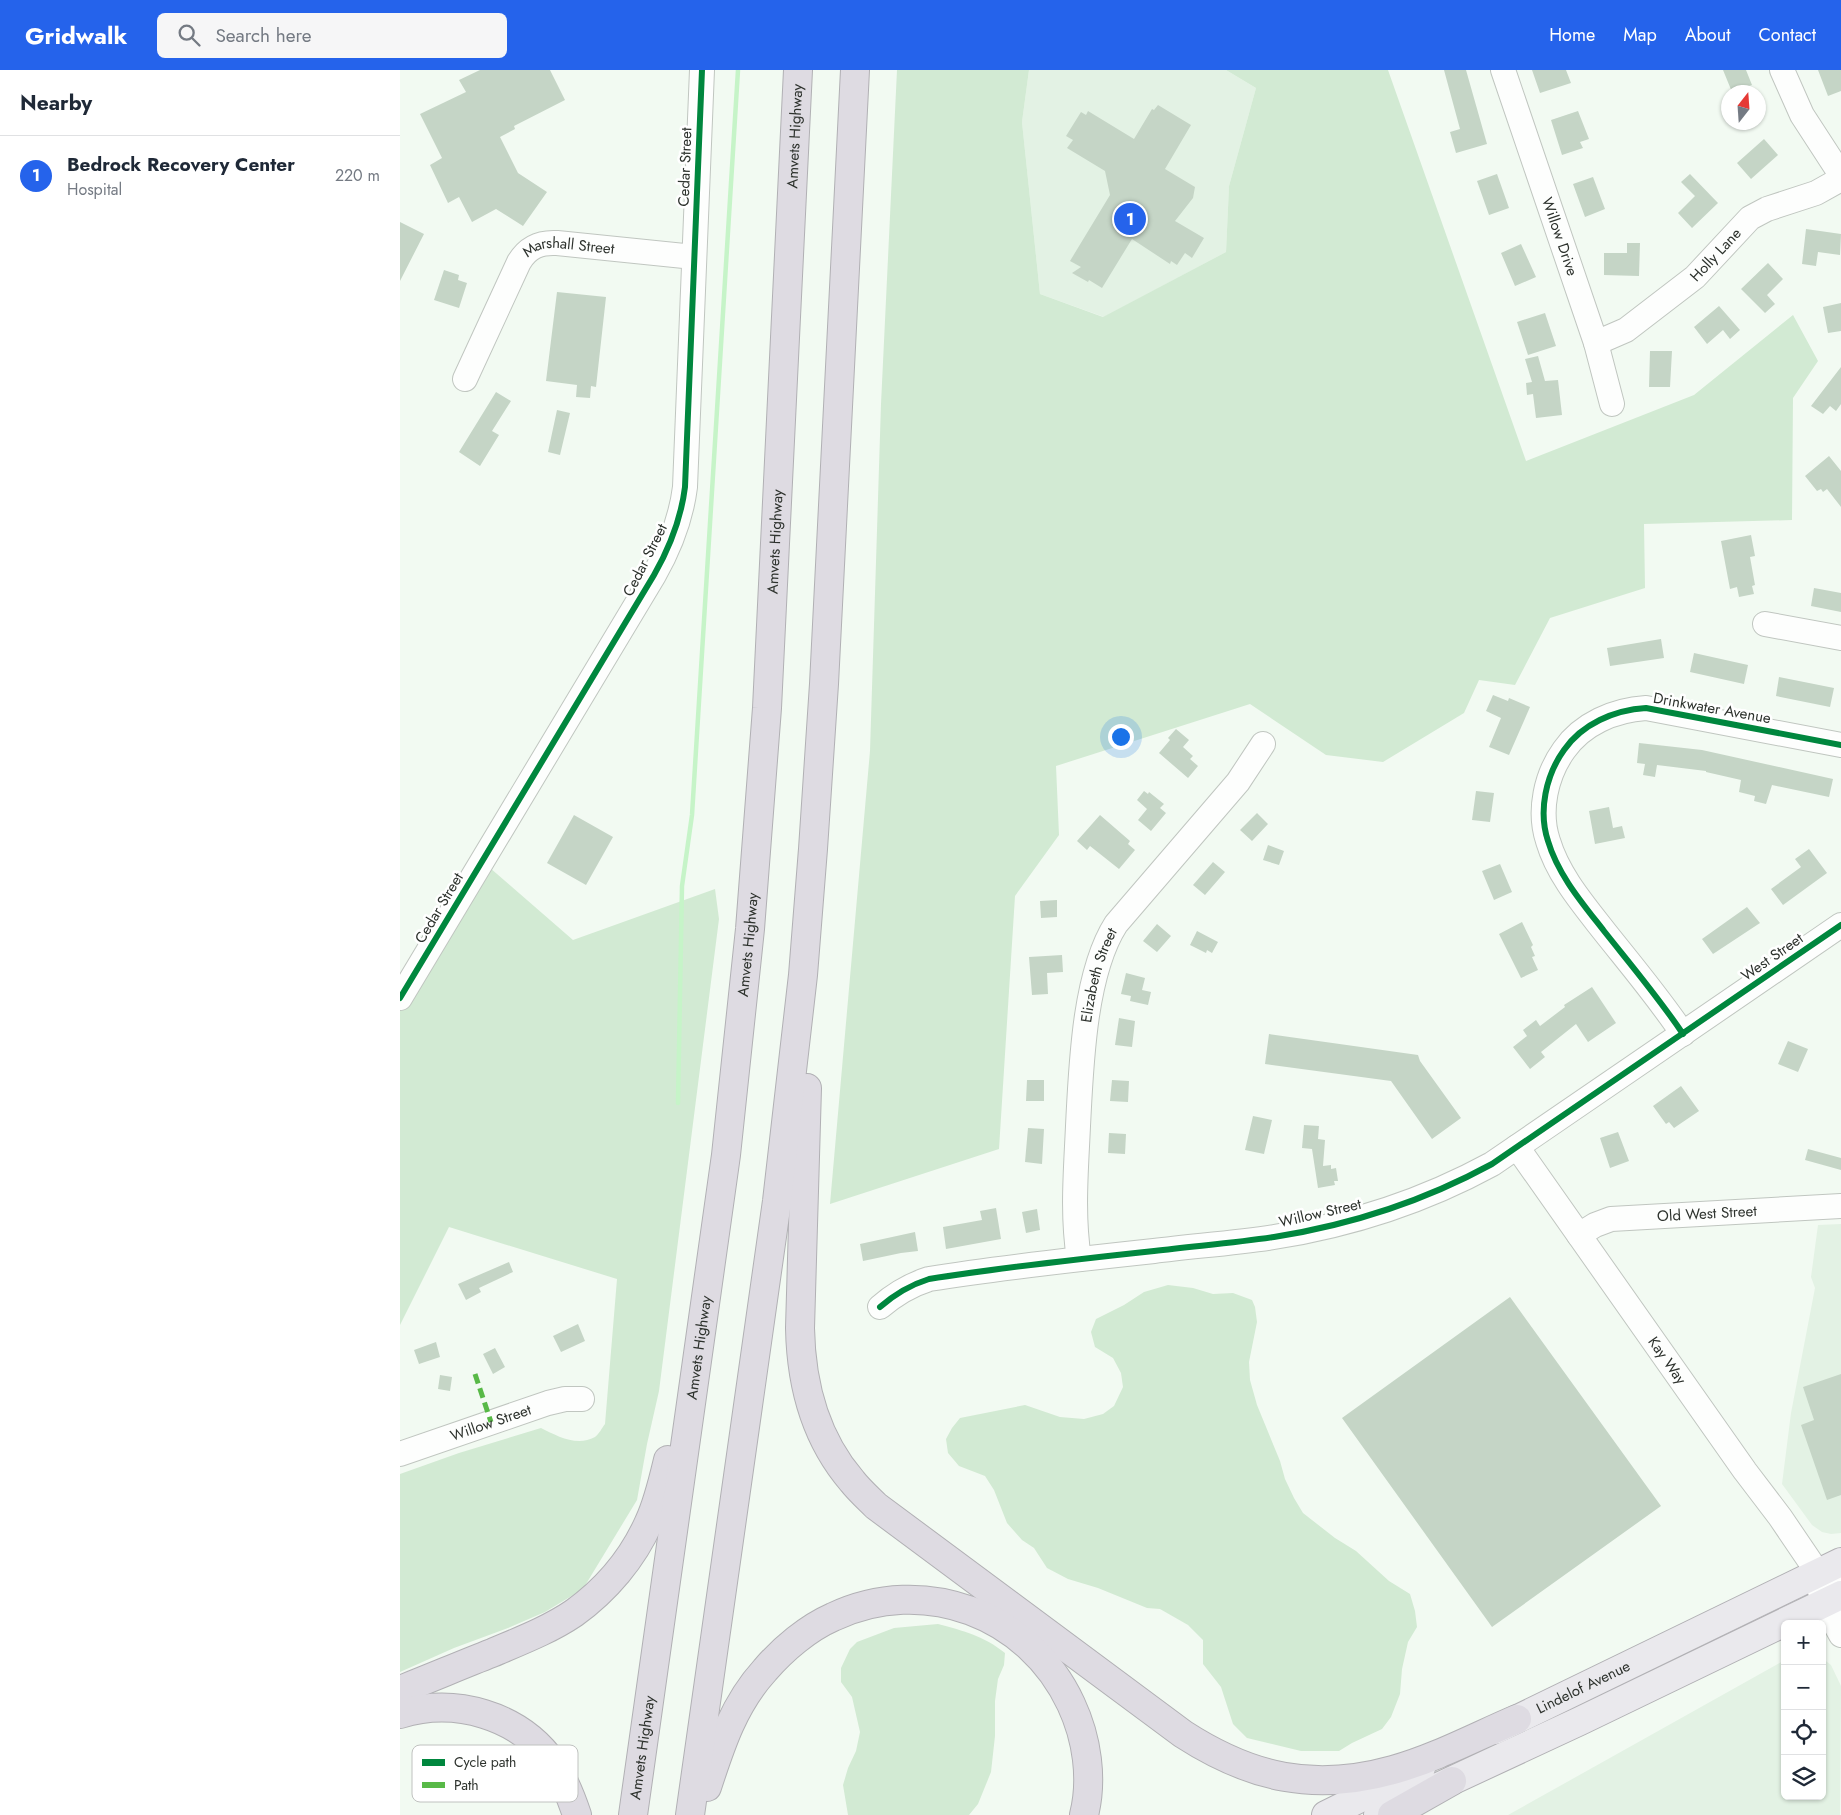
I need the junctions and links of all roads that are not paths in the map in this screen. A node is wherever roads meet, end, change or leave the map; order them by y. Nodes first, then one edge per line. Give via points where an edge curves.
1 (702, 70) edge
2 (798, 70) edge
3 (854, 70) edge
4 (1503, 70) edge
5 (1782, 70) edge
6 (1841, 175) edge
7 (1841, 179) edge
8 (694, 257) junction
9 (1596, 343) junction
10 (465, 379) dead end
11 (1612, 404) dead end
12 (1764, 624) dead end
13 (1841, 638) edge
14 (1263, 744) dead end
15 (1841, 745) edge
16 (814, 849) junction
17 (1841, 925) edge
18 (400, 998) edge
19 (1718, 1010) joint
20 (1683, 1034) junction
21 (1517, 1147) junction
22 (1841, 1206) edge
23 (1579, 1235) junction
24 (714, 1238) junction
25 (1079, 1259) junction
26 (880, 1307) dead end
27 (582, 1399) dead end
28 (400, 1454) edge
29 (1829, 1568) edge
30 (1835, 1596) edge
31 (1841, 1635) edge
32 (400, 1690) edge
33 (400, 1714) edge
34 (1517, 1719) junction
35 (536, 1745) edge
36 (1452, 1781) junction
37 (572, 1802) edge
38 (577, 1815) edge
39 (633, 1815) edge
40 (690, 1815) edge
41 (700, 1815) edge
42 (1084, 1815) edge
43 (1326, 1815) edge
44 (1378, 1815) edge
45 (1392, 1815) edge

1 - 8 street, Cedar Street
2 - 24 highway, Amvets Highway via 763,766 739,1041
3 - 16 highway
4 - 9 street, Willow Drive
5 - 6 street via 1802,115
7 - 9 street, Holly Lane via 1816,193 1766,209 1750,218 1695,277 1626,330
8 - 10 street, Marshall Street via 557,243 535,246 519,262
8 - 18 street, Cedar Street via 685,487 674,533 651,580
9 - 11 street, Willow Drive
12 - 13 street
14 - 25 street, Elizabeth Street via 1238,782 1116,924 1104,947 1087,1018 1080,1078 1074,1211
15 - 20 street, Drinkwater Avenue via 1646,708 1626,710 1592,724 1570,741 1558,759 1549,779 1544,809 1547,840 1557,863 1578,897
16 - 34 highway via 800,1354 804,1379 824,1438 851,1481 894,1521 1183,1734 1239,1765 1295,1779 1364,1777 1414,1762
16 - 40 highway via 777,1201
17 - 19 street, West Street
19 - 20 street, Willow Street
20 - 21 street, Willow Street
21 - 23 street, Kay Way
21 - 25 street, Willow Street via 1468,1177 1384,1210 1326,1226 1266,1238
22 - 23 street, Old West Street via 1611,1219 1595,1224
23 - 29 street, Kay Way via 1745,1471 1780,1517
24 - 32 highway via 681,1407 659,1494 645,1530 624,1564 602,1590 553,1626
24 - 39 highway, Amvets Highway
25 - 26 street, Willow Street via 929,1279 909,1286
27 - 28 street, Willow Street via 548,1403
29 - 30 street via 1819,1590
29 - 34 main road, Lindelof Avenue
30 - 31 street
30 - 36 main road, Lindelof Avenue
33 - 35 highway via 445,1707 467,1710 507,1724
34 - 43 main road, Lindelof Avenue
36 - 44 main road, Lindelof Avenue
36 - 45 highway
37 - 38 highway
41 - 42 highway via 727,1729 742,1700 766,1668 787,1648 832,1617 866,1605 911,1600 972,1610 1016,1634 1036,1652 1065,1692 1076,1716 1086,1750

